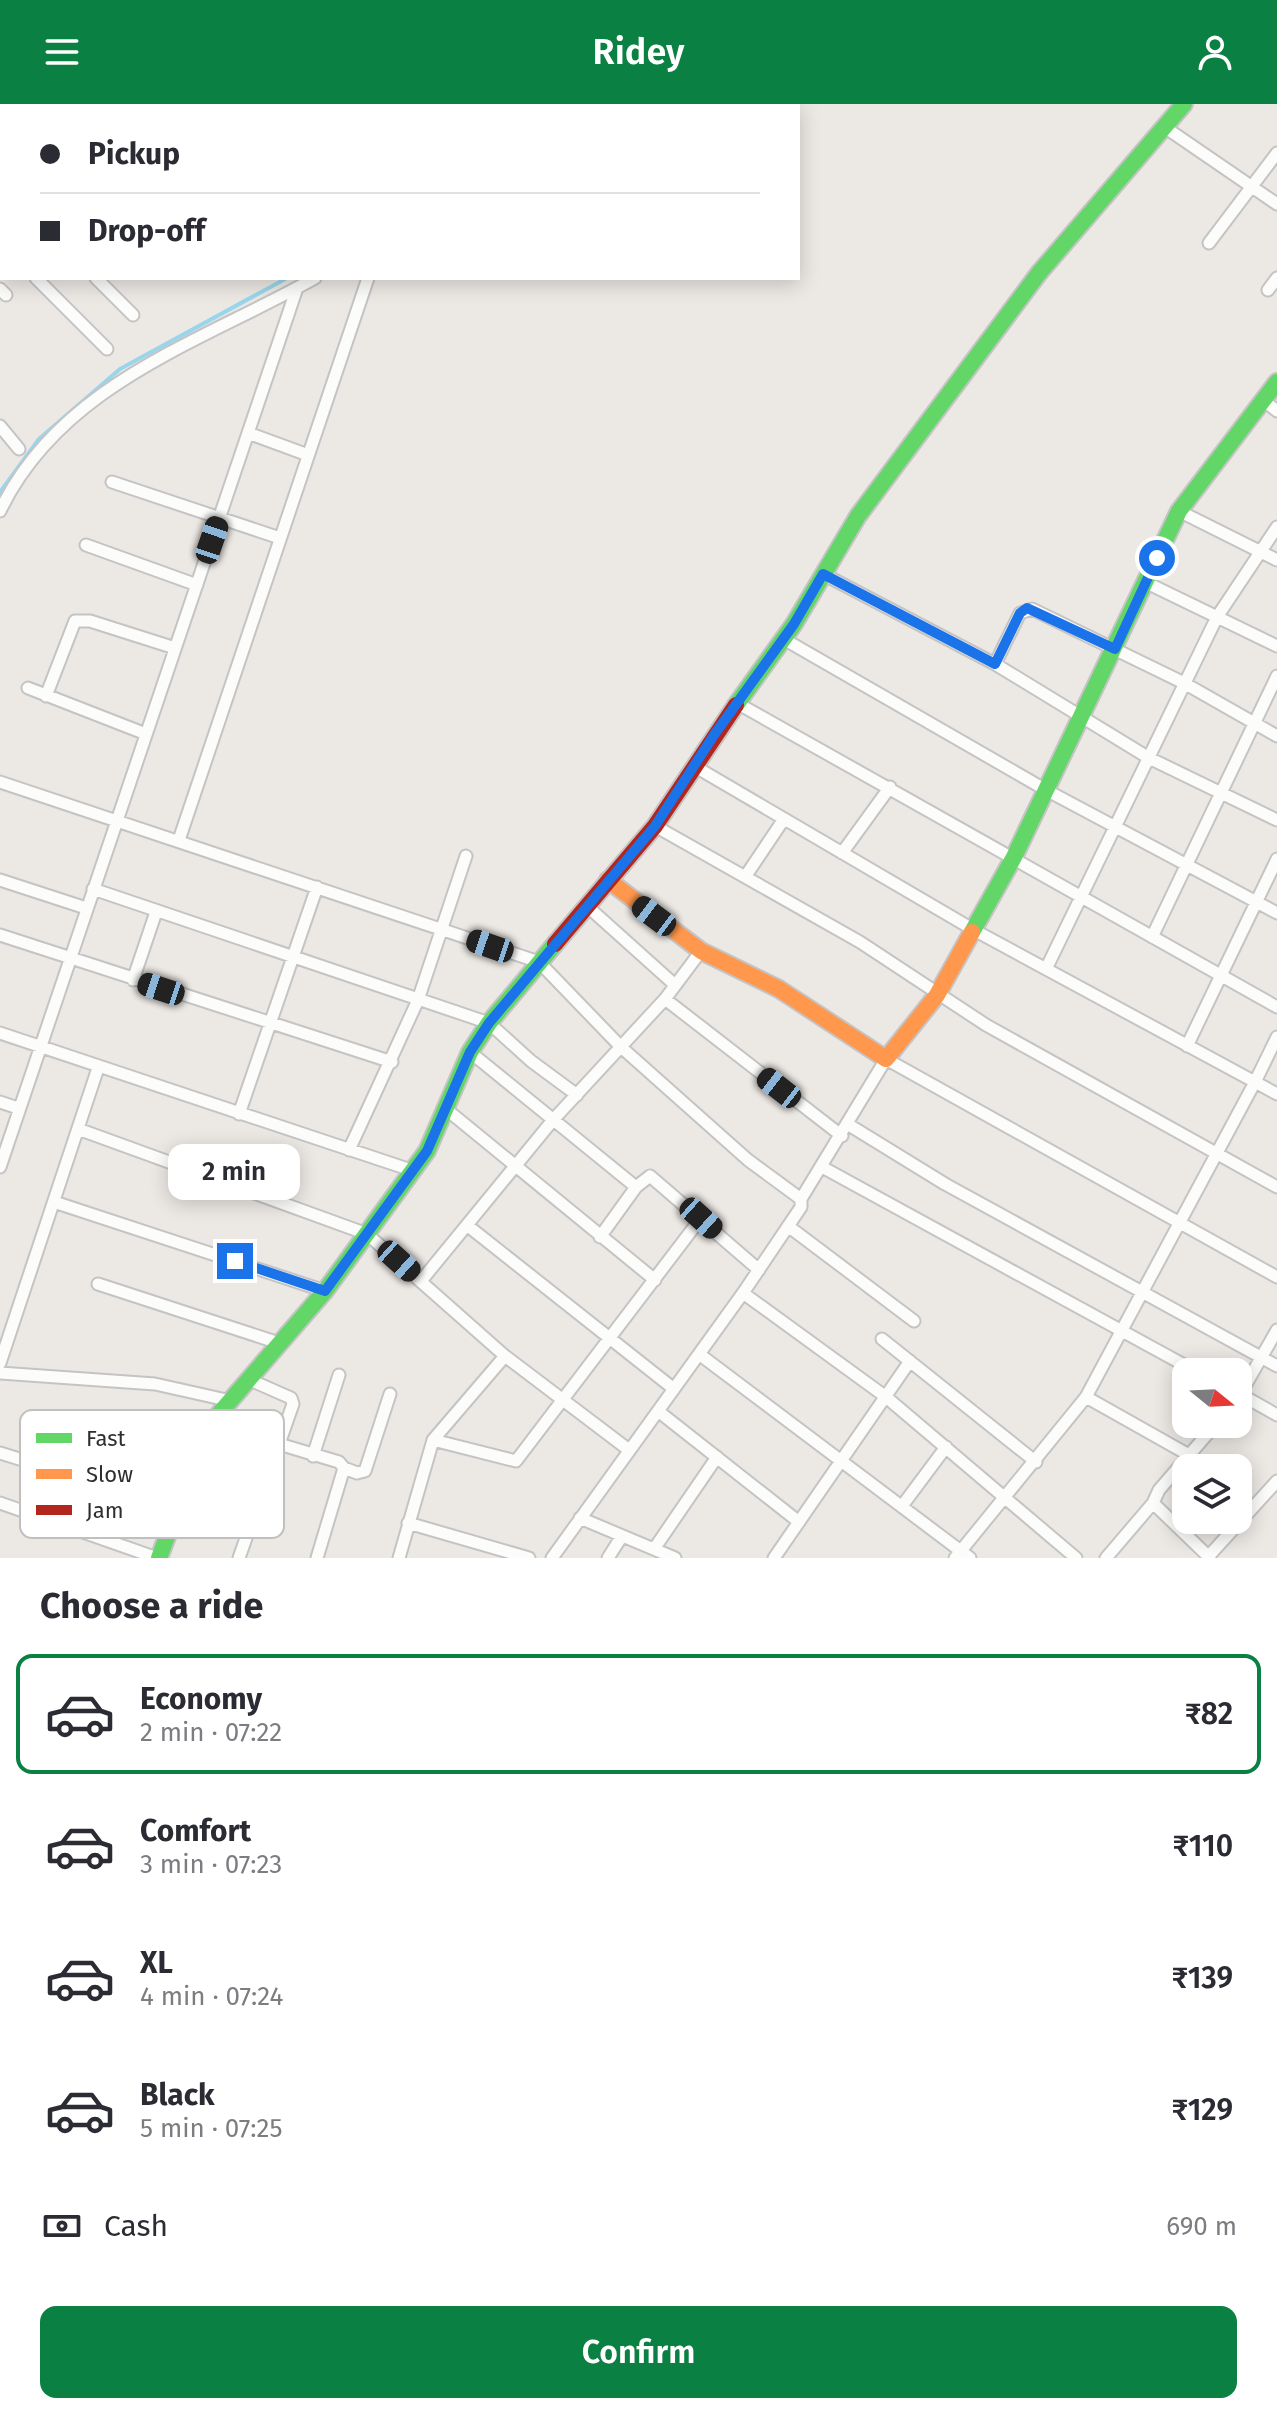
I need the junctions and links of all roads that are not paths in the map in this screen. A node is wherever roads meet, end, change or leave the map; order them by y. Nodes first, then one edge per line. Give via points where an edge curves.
1 (1184, 104) edge
2 (1166, 128) junction
3 (1277, 153) edge
4 (1254, 188) junction
5 (1277, 204) edge
6 (1209, 243) dead end
7 (1277, 278) edge
8 (38, 280) edge
9 (98, 280) edge
10 (311, 280) edge
11 (367, 280) edge
12 (297, 288) junction
13 (1268, 290) dead end
14 (133, 315) dead end
15 (107, 349) dead end
16 (1277, 382) edge
17 (1263, 400) junction
18 (1277, 411) edge
19 (0, 426) edge
20 (248, 433) junction
21 (19, 449) dead end
22 (308, 455) junction
23 (112, 482) dead end
24 (0, 511) edge
25 (1179, 511) junction
26 (220, 517) junction
27 (1277, 527) edge
28 (280, 538) junction
29 (86, 545) dead end
30 (1259, 550) junction
31 (1277, 560) edge
32 (823, 574) junction
33 (1145, 582) junction
34 (197, 585) junction
35 (1217, 617) junction
36 (782, 638) junction
37 (1277, 646) edge
38 (175, 648) junction
39 (1115, 649) junction
40 (995, 664) junction
41 (1277, 676) edge
42 (1184, 683) junction
43 (28, 688) dead end
44 (46, 696) junction
45 (737, 703) junction
46 (1081, 718) junction
47 (1254, 723) junction
48 (146, 734) junction
49 (1277, 736) edge
50 (1149, 758) junction
51 (694, 766) junction
52 (0, 782) edge
53 (890, 787) junction
54 (1046, 790) junction
55 (1222, 791) junction
56 (784, 819) junction
57 (117, 820) junction
58 (1277, 820) edge
59 (655, 826) junction
60 (1115, 826) junction
61 (179, 840) junction
62 (842, 853) junction
63 (466, 856) dead end
64 (1014, 857) junction
65 (1277, 859) edge
66 (1187, 865) junction
67 (745, 877) junction
68 (0, 880) edge
69 (608, 880) junction
70 (317, 887) junction
71 (93, 889) junction
72 (1081, 896) junction
73 (1257, 902) junction
74 (587, 906) junction
75 (86, 908) junction
76 (156, 912) junction
77 (1277, 913) edge
78 (442, 929) junction
79 (974, 930) junction
80 (0, 935) edge
81 (1152, 937) junction
82 (701, 951) junction
83 (69, 958) junction
84 (292, 959) junction
85 (539, 962) junction
86 (1046, 969) junction
87 (1222, 977) junction
88 (133, 980) junction
89 (675, 985) junction
90 (937, 995) junction
91 (665, 999) junction
92 (418, 1000) junction
93 (1277, 1007) edge
94 (489, 1023) junction
95 (270, 1025) junction
96 (0, 1033) edge
97 (1277, 1037) edge
98 (38, 1046) junction
99 (1187, 1046) junction
100 (621, 1047) junction
101 (470, 1052) junction
102 (886, 1059) junction
103 (392, 1062) junction
104 (98, 1068) junction
105 (1255, 1082) junction
106 (1277, 1094) edge
107 (577, 1095) junction
108 (0, 1102) edge
109 (18, 1108) junction
110 (446, 1109) junction
111 (239, 1114) junction
112 (553, 1120) junction
113 (78, 1129) junction
114 (845, 1130) junction
115 (349, 1150) junction
116 (1217, 1155) junction
117 (0, 1167) edge
118 (515, 1167) junction
119 (822, 1167) junction
120 (411, 1170) junction
121 (636, 1187) junction
122 (1277, 1187) edge
123 (801, 1199) junction
124 (54, 1202) junction
125 (701, 1218) junction
126 (1179, 1224) junction
127 (468, 1226) junction
128 (788, 1226) junction
129 (367, 1234) junction
130 (600, 1237) junction
131 (759, 1270) junction
132 (1277, 1277) edge
133 (655, 1280) junction
134 (421, 1281) junction
135 (98, 1284) dead end
136 (325, 1291) junction
137 (1144, 1291) junction
138 (743, 1293) junction
139 (914, 1321) dead end
140 (1277, 1330) edge
141 (1123, 1333) junction
142 (882, 1339) dead end
143 (611, 1341) junction
144 (279, 1343) junction
145 (699, 1354) junction
146 (505, 1356) junction
147 (1262, 1358) junction
148 (1172, 1359) edge
149 (910, 1361) junction
150 (0, 1363) edge
151 (1277, 1366) edge
152 (0, 1373) edge
153 (339, 1375) dead end
154 (1252, 1375) edge
155 (248, 1379) junction
156 (674, 1389) junction
157 (390, 1394) dead end
158 (886, 1397) junction
159 (1086, 1397) junction
160 (562, 1399) junction
161 (231, 1401) junction
162 (1252, 1402) edge
163 (224, 1410) edge
164 (658, 1411) junction
165 (1277, 1415) edge
166 (284, 1430) edge
167 (1204, 1438) edge
168 (433, 1440) junction
169 (284, 1446) edge
170 (946, 1447) junction
171 (629, 1450) junction
172 (0, 1453) edge
173 (1187, 1454) edge
174 (1190, 1454) edge
175 (313, 1456) junction
176 (717, 1457) junction
177 (20, 1459) edge
178 (842, 1460) junction
179 (1036, 1462) junction
180 (344, 1468) junction
181 (1172, 1478) edge
182 (1277, 1481) edge
183 (1007, 1497) junction
184 (0, 1503) edge
185 (1153, 1503) junction
186 (902, 1506) junction
187 (20, 1510) edge
188 (580, 1518) junction
189 (799, 1522) junction
190 (408, 1523) junction
191 (622, 1536) junction
192 (101, 1538) edge
193 (165, 1538) edge
194 (246, 1538) edge
195 (654, 1549) junction
196 (962, 1556) edge
197 (1208, 1557) edge
198 (158, 1558) edge
199 (239, 1558) edge
200 (317, 1558) edge
201 (399, 1558) edge
202 (529, 1558) edge
203 (552, 1558) edge
204 (608, 1558) edge
205 (675, 1558) edge
206 (774, 1558) edge
207 (1076, 1558) edge
208 (1106, 1558) edge

1 - 2 street
2 - 4 street
2 - 32 street via 1039,273 858,516
3 - 4 street
4 - 5 street
4 - 6 street
7 - 13 street
8 - 15 street
9 - 14 street
10 - 12 street
11 - 22 street
12 - 20 street
12 - 24 street via 122,380 46,443
16 - 17 street
17 - 18 street
17 - 25 street
19 - 21 street
20 - 22 street
20 - 26 street
22 - 28 street
23 - 26 street
25 - 30 street
25 - 33 street
26 - 28 street
26 - 34 street
27 - 30 street
28 - 61 street
29 - 34 street
30 - 31 street
30 - 35 street
32 - 36 street
32 - 40 street
33 - 35 street
33 - 39 street
34 - 38 street
35 - 37 street
35 - 42 street
36 - 45 street
36 - 54 street
38 - 44 street via 75,621
38 - 48 street
39 - 40 street via 1027,608
39 - 42 street
39 - 46 street
40 - 46 street
41 - 47 street
42 - 47 street
42 - 50 street
43 - 44 street
44 - 48 street
45 - 51 street
45 - 53 street
46 - 50 street
46 - 54 street
47 - 49 street
47 - 55 street
48 - 57 street
50 - 55 street
50 - 60 street
51 - 56 street
51 - 59 street
52 - 57 street
53 - 62 street
53 - 64 street
54 - 60 street
54 - 64 street
55 - 58 street
55 - 66 street
56 - 62 street
56 - 67 street
57 - 61 street
57 - 71 street
59 - 67 street
59 - 69 street
60 - 66 street
60 - 72 street
61 - 70 street
62 - 79 street
63 - 78 street
64 - 72 street
64 - 79 street
65 - 73 street
66 - 73 street
66 - 81 street
67 - 90 street via 860,942
68 - 75 street
69 - 74 street
69 - 82 street
70 - 78 street
70 - 84 street
71 - 75 street
71 - 76 street
72 - 81 street
72 - 86 street
73 - 77 street
73 - 87 street
74 - 85 street
74 - 89 street
75 - 83 street
76 - 84 street
76 - 88 street
78 - 85 street
78 - 92 street
79 - 86 street
79 - 90 street
80 - 83 street
81 - 87 street
82 - 89 street
82 - 102 street via 779,989
83 - 88 street
83 - 98 street
84 - 92 street
84 - 95 street
85 - 94 street
85 - 100 street
86 - 99 street
87 - 93 street
87 - 99 street
88 - 95 street
89 - 91 street
90 - 102 street
90 - 116 street
91 - 100 street
91 - 114 street
92 - 94 street
92 - 103 street
94 - 101 street
94 - 107 street
95 - 103 street
95 - 111 street
96 - 98 street
97 - 105 street
98 - 104 street
98 - 109 street
99 - 105 street
100 - 107 street
100 - 123 street via 748,1160
101 - 110 street
101 - 112 street
102 - 114 street
102 - 126 street
103 - 115 street
104 - 111 street
104 - 113 street
105 - 106 street
105 - 116 street
107 - 112 street
108 - 109 street
109 - 117 street
110 - 118 street
110 - 120 street via 427,1151
111 - 115 street
112 - 118 street
112 - 121 street
113 - 124 street
113 - 129 street
114 - 119 street
114 - 137 street
115 - 120 street
116 - 122 street
116 - 126 street
118 - 127 street
118 - 130 street
119 - 123 street
119 - 141 street
120 - 129 street
121 - 125 street via 650,1176
121 - 130 street
123 - 128 street
124 - 136 street
124 - 150 street
125 - 131 street
125 - 133 street
126 - 132 street
126 - 137 street
127 - 134 street
127 - 143 street
128 - 131 street
128 - 139 street
129 - 134 street
129 - 136 street
130 - 133 street
131 - 138 street
133 - 143 street
134 - 146 street
135 - 144 street
136 - 144 street
137 - 141 street
137 - 147 street
138 - 145 street
138 - 158 street
140 - 147 street
141 - 148 street
141 - 159 street
142 - 149 street
143 - 156 street
143 - 160 street
144 - 155 street
145 - 156 street
145 - 178 street
146 - 160 street
146 - 168 street
147 - 151 street
147 - 154 street
149 - 158 street
149 - 179 street
152 - 161 street via 155,1384
153 - 175 street
155 - 161 street
155 - 166 street via 291,1398
156 - 164 street
157 - 180 street via 365,1471
158 - 170 street
158 - 178 street
159 - 173 street
159 - 179 street
160 - 168 street via 516,1461
160 - 171 street
161 - 163 street
162 - 165 street
164 - 171 street
164 - 176 street
167 - 174 street
168 - 190 street
169 - 175 street
170 - 183 street
170 - 186 street
171 - 188 street
172 - 177 street
175 - 180 street
176 - 189 street
176 - 195 street
178 - 186 street
178 - 189 street
179 - 183 street
180 - 200 street
181 - 185 street
182 - 197 street
183 - 196 street
183 - 207 street
184 - 187 street
185 - 197 street
185 - 208 street
186 - 196 street
188 - 191 street
188 - 203 street
189 - 206 street
190 - 201 street
190 - 202 street
191 - 195 street
191 - 204 street
192 - 198 street
193 - 198 street
194 - 199 street
195 - 205 street

